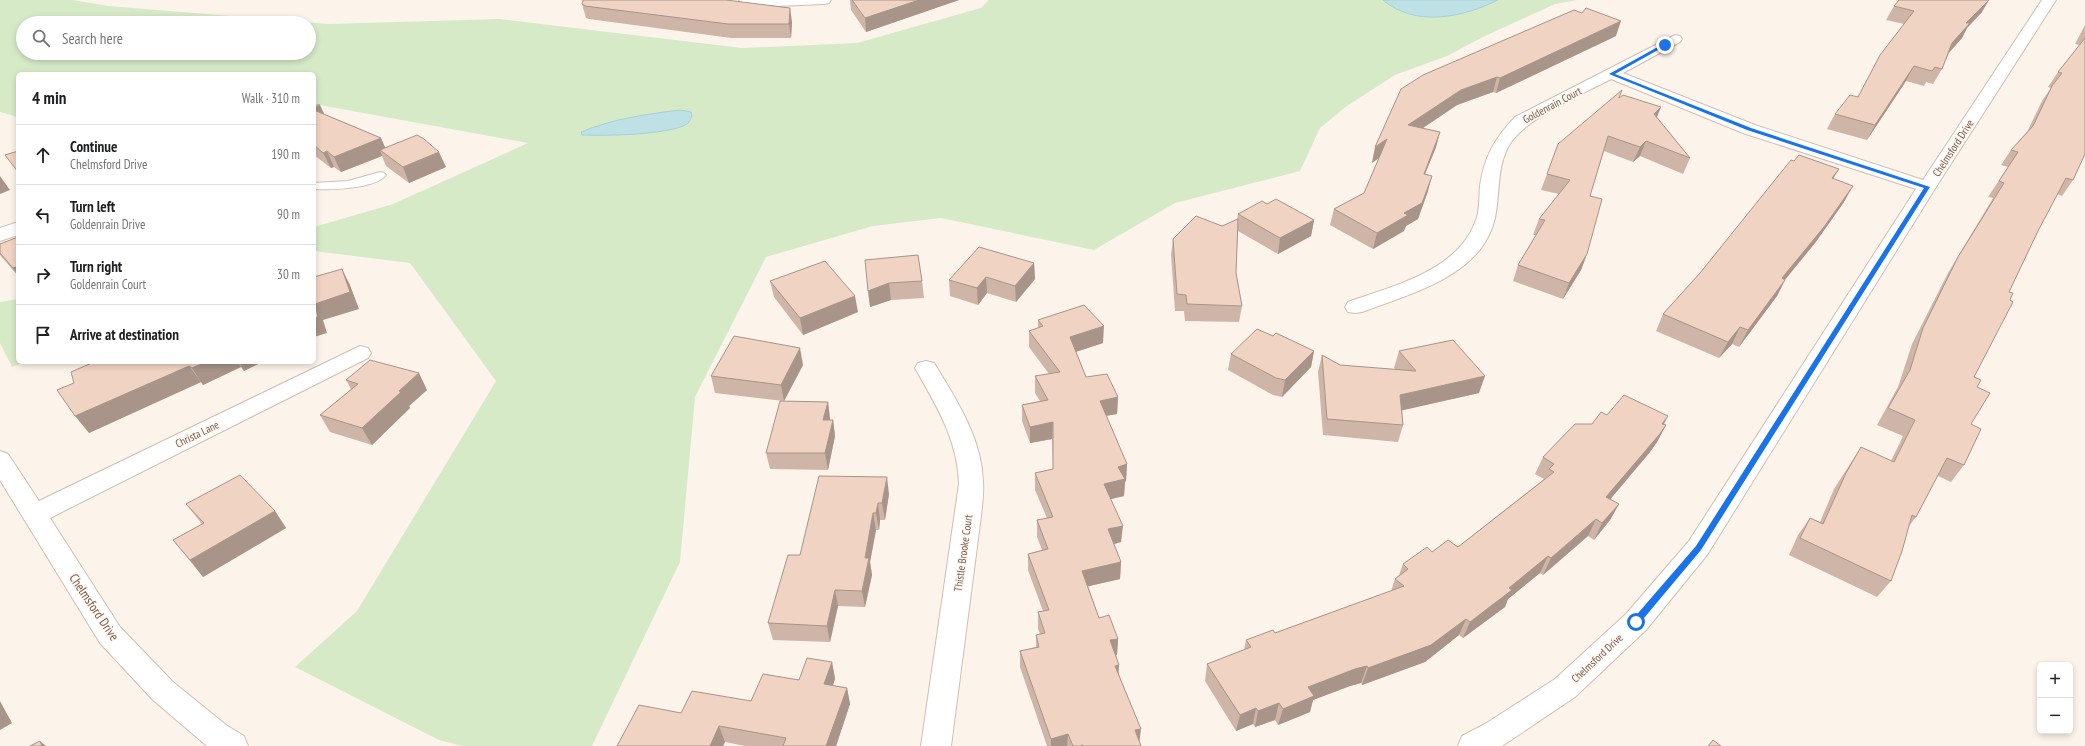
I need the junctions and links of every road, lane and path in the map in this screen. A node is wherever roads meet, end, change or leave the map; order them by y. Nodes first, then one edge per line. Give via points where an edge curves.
1 (746, 0) edge
2 (824, 0) edge
3 (2049, 0) edge
4 (1675, 39) dead end
5 (1612, 74) junction
6 (380, 175) dead end
7 (316, 186) edge
8 (1927, 187) junction
9 (16, 229) edge
10 (0, 235) edge
11 (1355, 307) dead end
12 (360, 353) dead end
13 (926, 368) dead end
14 (0, 460) edge
15 (33, 515) junction
16 (1491, 742) edge
17 (233, 746) edge
18 (936, 746) edge

1 - 2 street
3 - 8 street, Chelmsford Drive
4 - 5 street, Goldenrain Court
5 - 8 street via 1749,129
5 - 11 street, Goldenrain Court via 1521,121 1503,139 1495,155 1491,172 1486,217 1478,239 1464,257 1442,273
6 - 7 lane via 347,185
8 - 16 street, Chelmsford Drive via 1698,548 1636,622 1565,688
9 - 10 street
12 - 15 street, Christa Lane
13 - 18 street, Thistle Brooke Court via 960,428 968,452 971,479
14 - 15 street, Chelmsford Drive
15 - 17 street, Chelmsford Drive via 110,635 163,691

